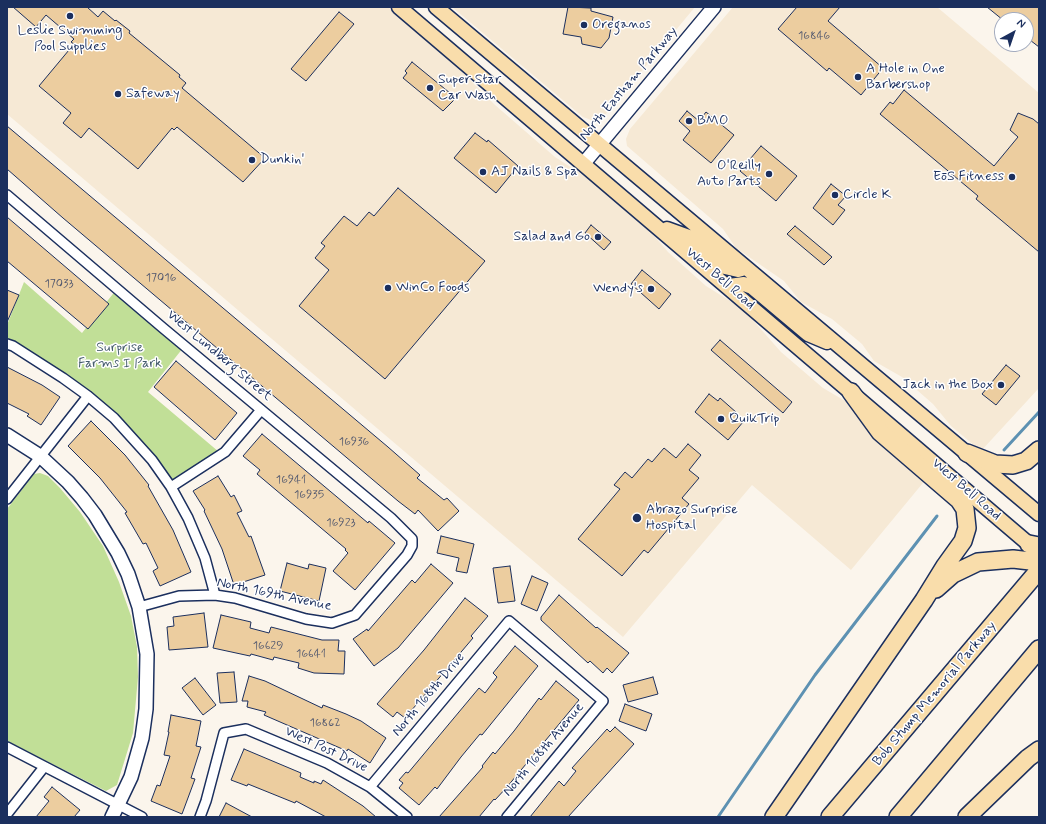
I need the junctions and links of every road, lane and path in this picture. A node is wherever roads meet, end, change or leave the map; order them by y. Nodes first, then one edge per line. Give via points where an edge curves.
1 (400, 7) edge
2 (436, 7) edge
3 (714, 7) edge
4 (600, 145) junction
5 (584, 163) junction
6 (7, 195) edge
7 (657, 225) junction
8 (745, 268) junction
9 (728, 286) junction
10 (7, 344) edge
11 (840, 347) junction
12 (852, 392) junction
13 (88, 396) junction
14 (261, 410) junction
15 (7, 435) edge
16 (1039, 450) edge
17 (967, 453) junction
18 (40, 456) junction
19 (171, 487) junction
20 (7, 498) edge
21 (1039, 514) edge
22 (412, 539) joint
23 (1036, 548) edge
24 (1039, 562) edge
25 (1039, 570) edge
26 (215, 595) junction
27 (924, 600) junction
28 (138, 607) junction
29 (509, 621) joint
30 (1039, 650) edge
31 (1039, 744) edge
32 (7, 747) edge
33 (1034, 754) edge
34 (44, 767) junction
35 (370, 787) junction
36 (118, 805) junction
37 (7, 814) edge
38 (112, 817) edge
39 (142, 817) edge
40 (200, 817) edge
41 (407, 817) edge
42 (507, 817) edge
43 (774, 817) edge
44 (830, 817) edge
45 (898, 817) edge
46 (968, 817) edge

1 - 5 main road, West Bell Road
2 - 4 main road, West Bell Road
3 - 4 street, North Eastham Parkway
4 - 5 street, North Eastham Parkway
4 - 8 main road, West Bell Road
5 - 7 main road, West Bell Road
6 - 14 street, West Lundberg Street
7 - 8 main road via 689,237 725,267 738,270
7 - 9 main road, West Bell Road
8 - 11 main road, West Bell Road
9 - 11 main road via 744,284 752,287 808,334
9 - 12 main road, West Bell Road
10 - 13 street
11 - 17 main road, West Bell Road
12 - 23 main road, West Bell Road
12 - 27 highway via 880,432 948,490 965,509 967,528 963,541 944,566
13 - 18 street
13 - 19 street via 133,438
14 - 19 street via 225,452
14 - 22 street, West Lundberg Street via 391,518
15 - 18 street
16 - 17 highway via 1026,461 1013,466 995,464
17 - 21 main road, West Bell Road
18 - 20 street
18 - 28 street via 68,482 95,515 128,574
19 - 26 street via 205,558
22 - 26 street, North 169th Avenue via 412,546 407,555 355,615 344,620 332,623 306,619 235,598
24 - 27 highway via 1016,559 978,562 953,574
25 - 44 highway, Bob Stump Memorial Parkway
26 - 28 street, North 169th Avenue via 179,596
27 - 43 highway
28 - 36 street via 147,654 146,709 137,757
29 - 35 street, North 168th Drive
29 - 42 street, North 168th Avenue via 603,701
30 - 45 highway
31 - 33 highway
32 - 34 street
33 - 46 highway
34 - 36 street
34 - 37 street
35 - 40 street, West Post Drive via 327,763 246,729 224,733
35 - 41 street, West Post Drive
36 - 38 street
36 - 39 street

